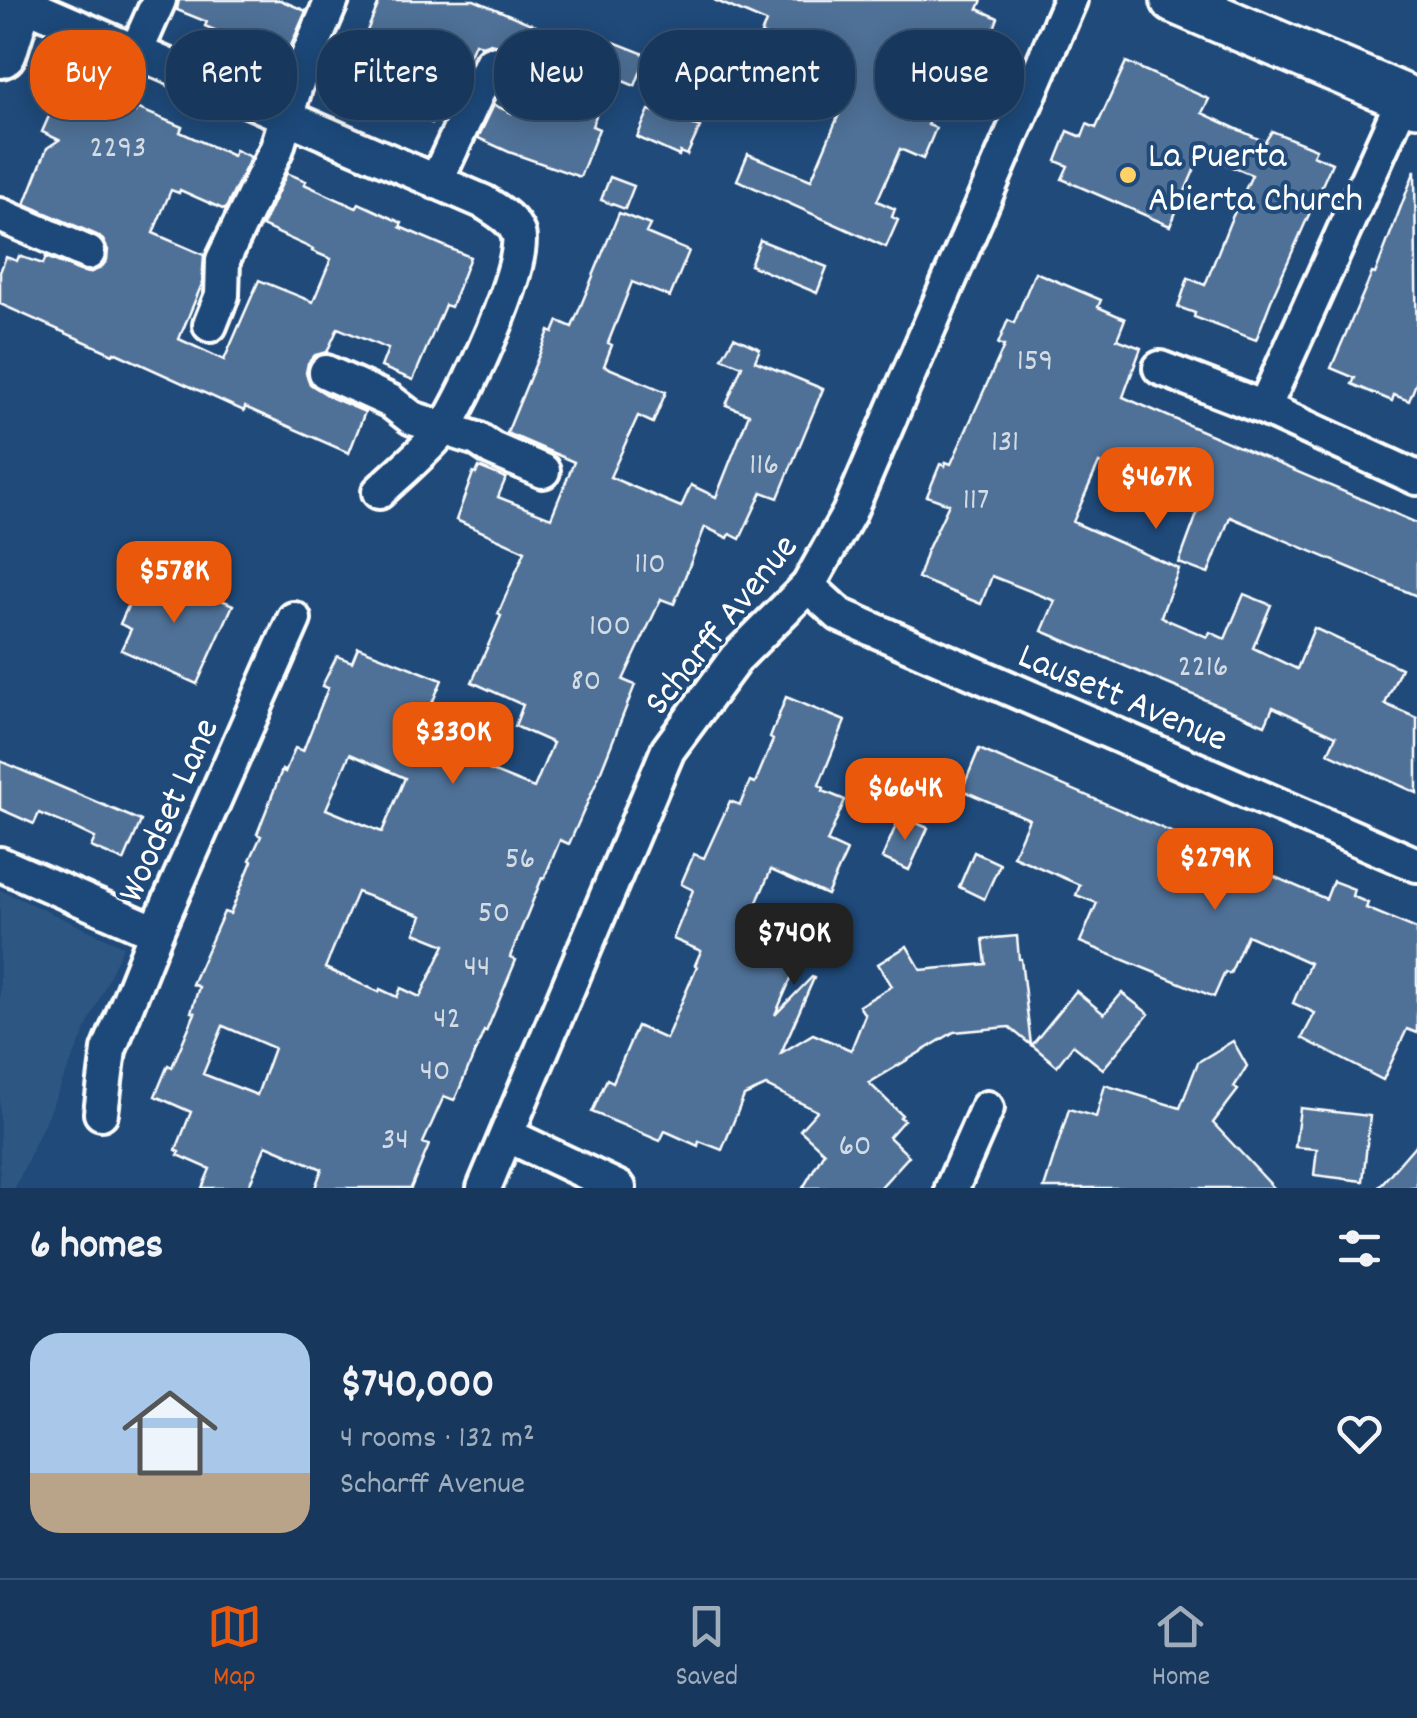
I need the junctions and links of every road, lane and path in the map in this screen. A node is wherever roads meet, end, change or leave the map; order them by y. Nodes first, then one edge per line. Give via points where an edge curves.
1 (16, 0) edge
2 (159, 0) edge
3 (332, 0) edge
4 (1070, 0) edge
5 (1174, 0) edge
6 (85, 30) edge
7 (146, 30) edge
8 (0, 51) edge
9 (491, 63) dead end
10 (297, 83) edge
11 (1410, 100) edge
12 (285, 120) edge
13 (293, 120) edge
14 (436, 182) junction
15 (0, 215) edge
16 (88, 253) dead end
17 (210, 326) dead end
18 (1160, 368) dead end
19 (326, 372) dead end
20 (1264, 408) junction
21 (444, 428) junction
22 (543, 471) dead end
23 (1417, 478) edge
24 (379, 492) dead end
25 (808, 586) junction
26 (294, 619) dead end
27 (0, 864) edge
28 (1417, 865) edge
29 (156, 932) junction
30 (986, 1108) dead end
31 (101, 1114) dead end
32 (507, 1135) junction
33 (484, 1188) edge
34 (619, 1188) edge
35 (952, 1188) edge

1 - 6 street
1 - 8 main road
2 - 7 street
3 - 10 street
4 - 25 street, Scharff Avenue via 850,513
5 - 11 main road
9 - 14 street
11 - 20 street
12 - 17 street via 223,260 222,295
13 - 14 street
14 - 21 street via 484,202 518,234 512,280
15 - 16 street
18 - 20 street
19 - 21 street
20 - 23 street
21 - 22 street
21 - 24 street
25 - 28 street, Lausett Avenue via 840,616
25 - 32 street, Scharff Avenue via 736,658 668,750
26 - 29 street, Woodset Lane
27 - 29 street, Woodset Lane
29 - 31 street via 109,1050
30 - 35 street
32 - 33 street, Scharff Avenue
32 - 34 street

